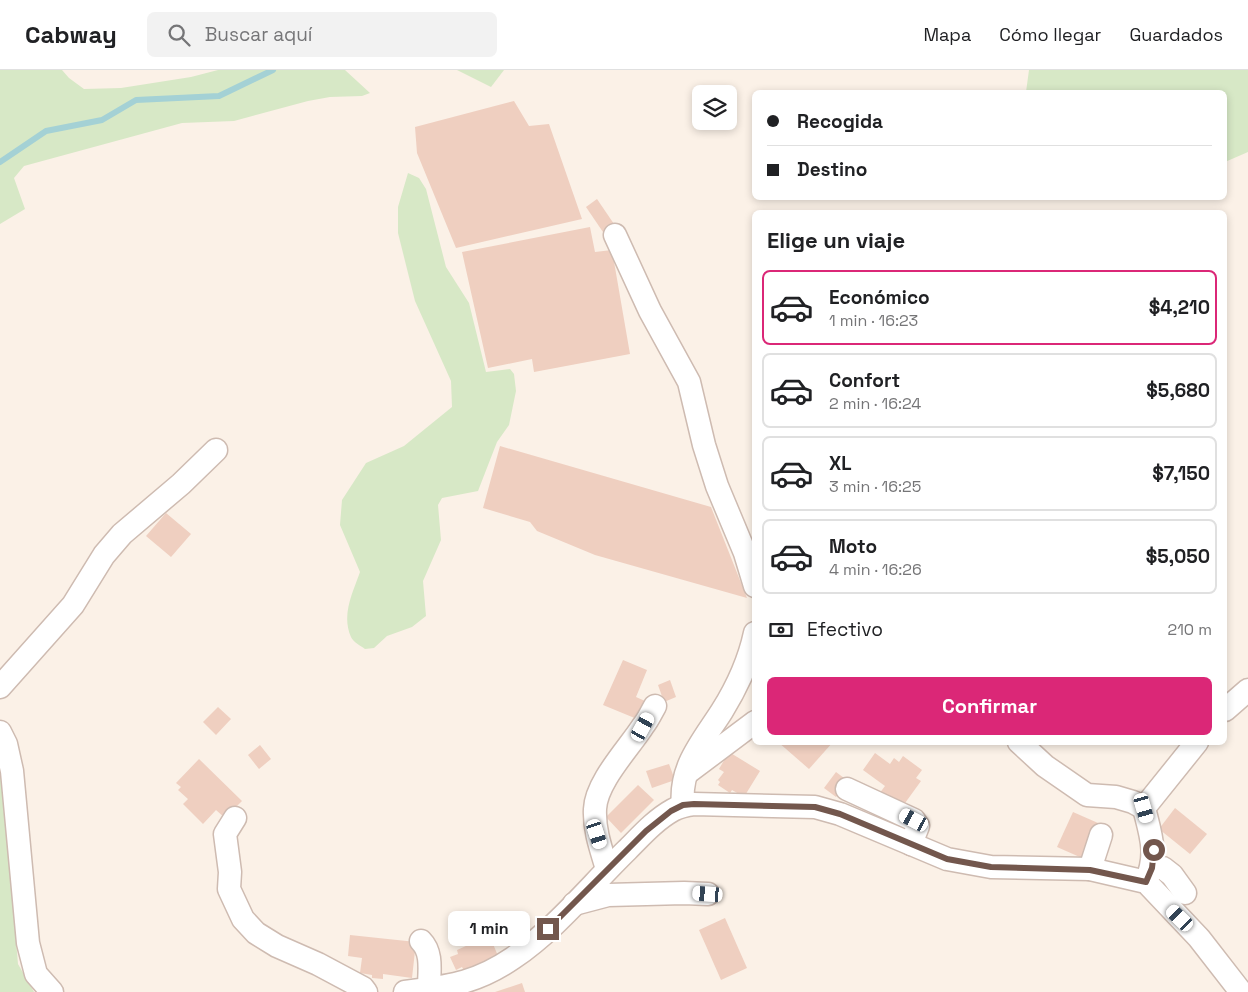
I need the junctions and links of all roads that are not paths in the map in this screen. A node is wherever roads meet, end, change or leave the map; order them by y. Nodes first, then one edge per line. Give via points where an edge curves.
1 (615, 235) dead end
2 (216, 450) dead end
3 (752, 575) edge
4 (752, 642) edge
5 (752, 681) edge
6 (0, 687) edge
7 (1248, 690) edge
8 (655, 706) dead end
9 (1227, 708) edge
10 (722, 710) junction
11 (752, 724) edge
12 (0, 732) edge
13 (1022, 745) edge
14 (1195, 745) edge
15 (686, 773) junction
16 (847, 789) dead end
17 (683, 805) junction
18 (1144, 808) junction
19 (235, 818) dead end
20 (1101, 835) dead end
21 (912, 844) junction
22 (608, 869) junction
23 (1090, 870) junction
24 (1149, 875) junction
25 (1185, 893) dead end
26 (708, 894) dead end
27 (574, 904) junction
28 (421, 941) dead end
29 (429, 988) junction
30 (52, 992) edge
31 (366, 992) edge
32 (405, 992) edge
33 (1241, 992) edge

1 - 3 street via 650,311 689,382 717,486
2 - 6 street via 122,534 104,555 74,604
4 - 10 street via 742,674
5 - 10 street
7 - 9 street
8 - 22 street via 599,792 595,807 597,834
10 - 15 street via 698,746
11 - 15 street
12 - 30 street via 12,771 28,943 36,974
13 - 18 street via 1045,766 1087,795 1116,798
14 - 18 street
15 - 17 street
16 - 21 street via 914,820 918,826
17 - 21 street via 815,807
17 - 22 street via 646,831
18 - 24 street via 1154,850
19 - 31 street via 225,834 229,889 243,919 277,946 335,973
20 - 23 street
21 - 23 street via 947,859 991,867
22 - 27 street
23 - 24 street
24 - 25 street via 1163,868
24 - 33 street
26 - 27 street via 608,896
27 - 29 street via 512,959 471,981
28 - 29 street via 429,955
29 - 32 street

